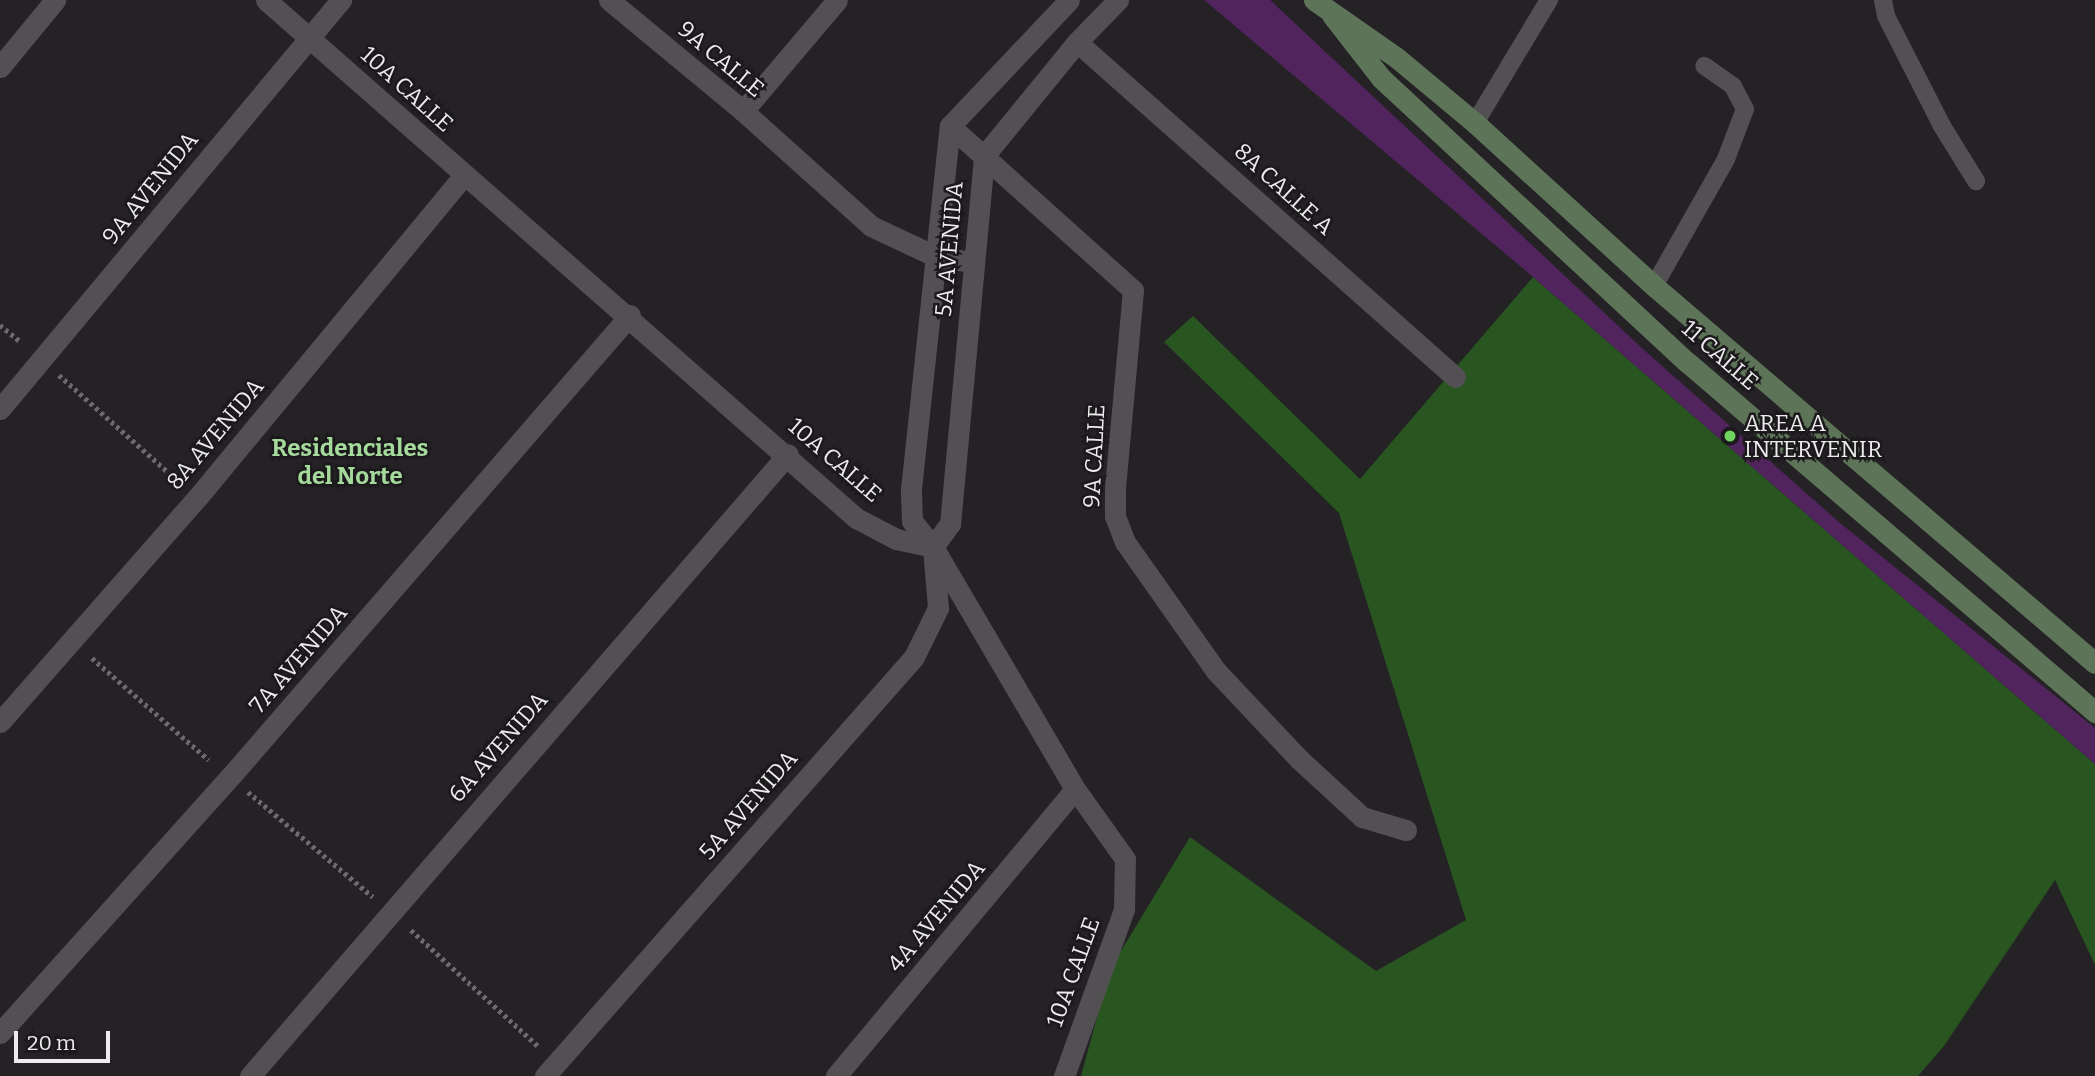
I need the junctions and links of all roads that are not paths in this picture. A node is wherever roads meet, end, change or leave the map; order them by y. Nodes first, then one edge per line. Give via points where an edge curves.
1 (55, 0) edge
2 (266, 0) edge
3 (341, 0) edge
4 (609, 0) edge
5 (837, 0) edge
6 (1069, 0) edge
7 (1118, 0) edge
8 (1314, 0) edge
9 (1549, 0) edge
10 (1884, 0) edge
11 (1332, 15) junction
12 (310, 36) junction
13 (1077, 43) junction
14 (1704, 66) dead end
15 (0, 67) edge
16 (743, 111) junction
17 (1475, 123) junction
18 (950, 127) junction
19 (984, 156) junction
20 (464, 175) junction
21 (1976, 181) dead end
22 (937, 257) junction
23 (974, 262) junction
24 (1654, 286) junction
25 (630, 315) junction
26 (1455, 377) dead end
27 (0, 409) edge
28 (788, 454) junction
29 (933, 547) junction
30 (2095, 663) edge
31 (2095, 712) edge
32 (0, 722) edge
33 (1076, 789) junction
34 (1406, 830) dead end
35 (0, 1033) edge
36 (551, 1069) edge
37 (250, 1076) edge
38 (836, 1076) edge
39 (1064, 1076) edge

1 - 15 street
2 - 12 street, 10A CALLE
3 - 12 street, 9A AVENIDA
4 - 16 street, 9A CALLE
5 - 16 street
6 - 18 street
7 - 13 street, 5A AVENIDA
8 - 11 street, 11 CALLE
9 - 17 lane
10 - 21 lane via 1886,16 1942,126
11 - 17 street, 11 CALLE via 1397,58
11 - 31 street, 11 CALLE via 1381,78 1687,362
12 - 20 street, 10A CALLE
12 - 27 street, 9A AVENIDA
13 - 19 street, 5A AVENIDA
13 - 26 street, 8A CALLE A
14 - 24 lane via 1733,86 1745,109 1726,159
16 - 22 street, 9A CALLE via 871,226
17 - 24 street, 11 CALLE
18 - 19 street, 9A CALLE
18 - 22 street, 5A AVENIDA
19 - 23 street, 5A AVENIDA
19 - 34 street, 9A CALLE via 1133,289 1115,486 1115,516 1125,542 1216,671 1299,759 1362,817
20 - 25 street, 10A CALLE
20 - 32 street, 8A AVENIDA via 197,498
22 - 23 street, 9A CALLE
22 - 29 street, 5A AVENIDA via 911,489 912,521
23 - 29 street, 5A AVENIDA via 950,524
24 - 30 street, 11 CALLE
25 - 28 street, 10A CALLE
25 - 35 street, 7A AVENIDA via 230,778
28 - 29 street, 10A CALLE via 856,518 896,540
28 - 37 street, 6A AVENIDA
29 - 33 street, 10A CALLE
29 - 36 street, 5A AVENIDA via 938,608 914,657
33 - 38 street, 4A AVENIDA
33 - 39 street, 10A CALLE via 1125,859 1124,909

